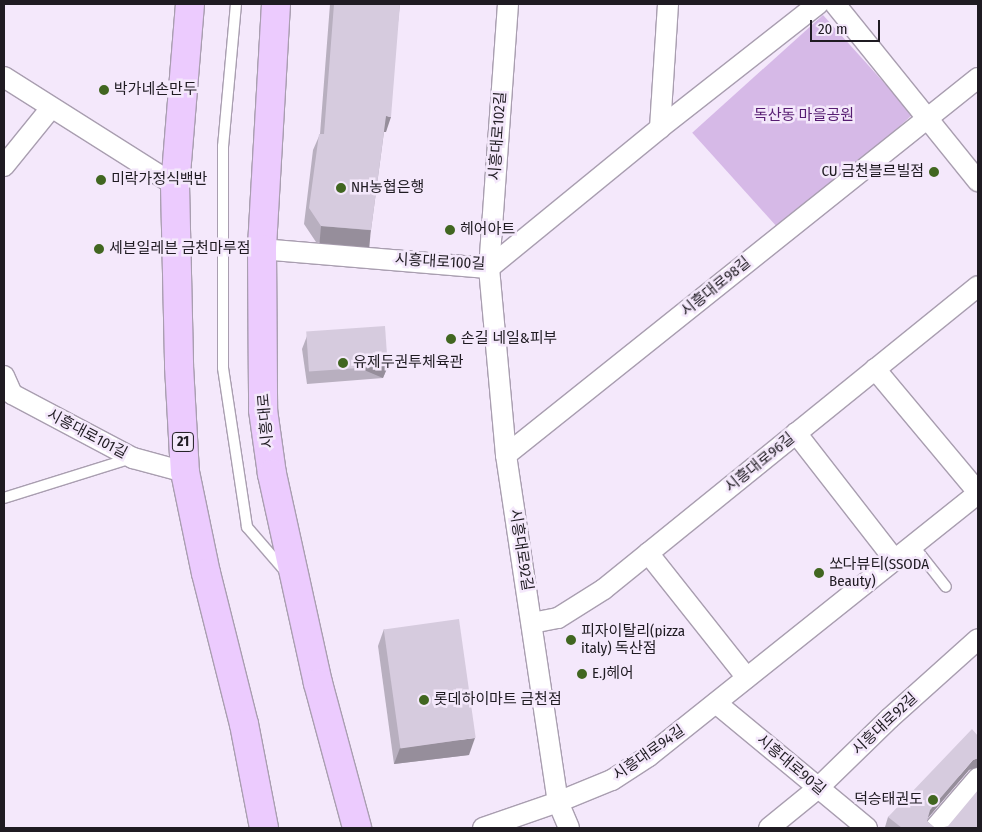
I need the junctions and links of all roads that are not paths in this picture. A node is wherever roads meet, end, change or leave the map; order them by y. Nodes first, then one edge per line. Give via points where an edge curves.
1 (190, 4) edge
2 (199, 4) edge
3 (236, 4) edge
4 (276, 4) edge
5 (508, 4) edge
6 (668, 4) edge
7 (818, 4) edge
8 (835, 4) edge
9 (186, 47) junction
10 (4, 77) edge
11 (978, 78) edge
12 (51, 108) junction
13 (927, 119) junction
14 (660, 128) junction
15 (4, 166) edge
16 (978, 181) edge
17 (175, 185) junction
18 (262, 249) junction
19 (489, 268) junction
20 (978, 286) edge
21 (875, 369) junction
22 (4, 376) edge
23 (796, 434) junction
24 (506, 455) junction
25 (133, 458) junction
26 (185, 472) junction
27 (978, 493) edge
28 (4, 498) edge
29 (913, 545) junction
30 (648, 553) junction
31 (895, 560) junction
32 (298, 584) junction
33 (946, 587) dead end
34 (532, 623) junction
35 (978, 640) edge
36 (747, 678) junction
37 (716, 703) junction
38 (978, 778) edge
39 (818, 788) junction
40 (558, 802) junction
41 (264, 828) edge
42 (357, 828) edge
43 (483, 828) edge
44 (569, 828) edge
45 (768, 828) edge
46 (867, 828) edge
47 (935, 828) edge

1 - 9 main road, 21
2 - 9 lane
3 - 32 lane via 223,146 223,368 247,526
4 - 18 main road, 시흥대로
5 - 19 street, 시흥대로102길
6 - 14 street
7 - 14 street, 시흥대로100길
8 - 13 street
9 - 17 main road, 21
10 - 12 street
11 - 13 street, 시흥대로98길
12 - 15 street
12 - 17 street
13 - 16 street
13 - 24 street, 시흥대로98길
14 - 19 street, 시흥대로100길
17 - 26 main road, 21
18 - 19 street, 시흥대로100길
18 - 32 main road, 시흥대로 via 263,410 272,474
19 - 24 street, 시흥대로92길
20 - 21 street, 시흥대로96길
21 - 23 street, 시흥대로96길
21 - 27 street, 시흥대로94길
22 - 25 street, 시흥대로101길 via 12,394
23 - 30 street, 시흥대로96길
23 - 31 street
24 - 34 street, 시흥대로92길
25 - 26 street, 시흥대로101길
25 - 28 lane
26 - 41 main road, 21 via 206,573 244,724
27 - 29 street, 시흥대로94길
29 - 31 street, 시흥대로94길
29 - 33 lane
30 - 34 street, 시흥대로96길 via 604,589 558,618
30 - 36 street
31 - 36 street, 시흥대로94길
32 - 42 main road, 시흥대로 via 318,683
34 - 40 street, 시흥대로92길
35 - 39 street, 시흥대로92길
36 - 37 street, 시흥대로94길
37 - 39 street, 시흥대로90길
37 - 40 street, 시흥대로94길 via 649,756 612,780
38 - 47 street
39 - 45 street, 시흥대로92길
39 - 46 street, 시흥대로90길
40 - 43 street, 시흥대로94길
40 - 44 street, 시흥대로92길

